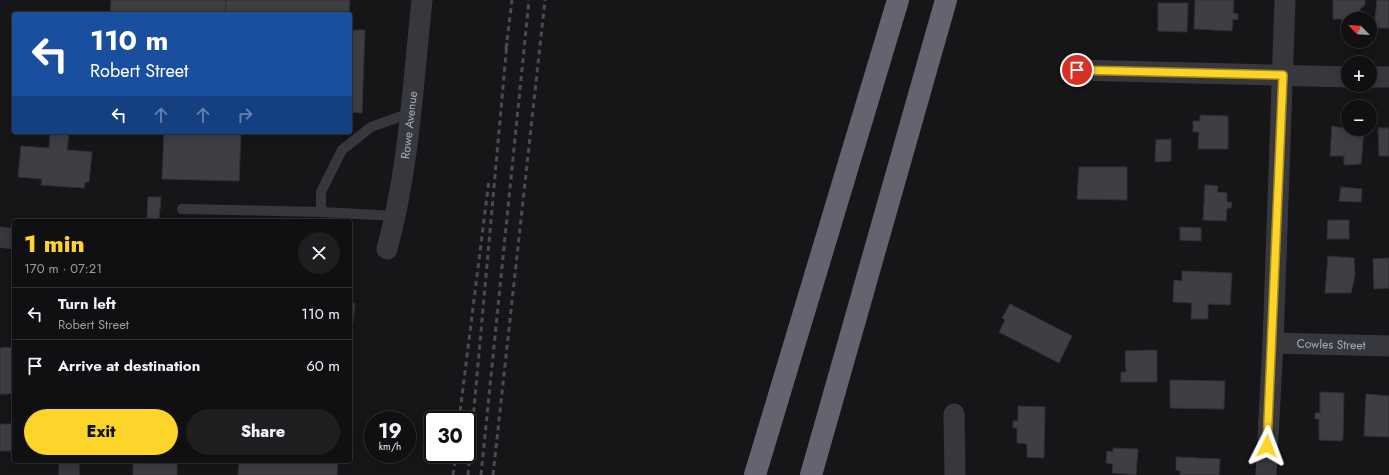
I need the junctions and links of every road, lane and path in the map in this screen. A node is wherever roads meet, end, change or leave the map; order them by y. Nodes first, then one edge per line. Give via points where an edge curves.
1 (422, 0) edge
2 (898, 0) edge
3 (946, 0) edge
4 (1285, 0) edge
5 (1077, 70) dead end
6 (1283, 75) junction
7 (1341, 77) edge
8 (1377, 77) edge
9 (1389, 78) edge
10 (410, 113) junction
11 (182, 209) dead end
12 (321, 212) junction
13 (396, 216) junction
14 (0, 237) edge
15 (12, 239) edge
16 (387, 249) dead end
17 (1273, 343) junction
18 (1389, 346) edge
19 (954, 414) dead end
20 (69, 463) edge
21 (69, 475) edge
22 (755, 475) edge
23 (811, 475) edge
24 (955, 475) edge
25 (1266, 475) edge

1 - 10 street, Rowe Avenue
2 - 22 highway
3 - 23 highway
4 - 6 street
5 - 6 street
6 - 7 street
6 - 17 street
8 - 9 street
10 - 12 lane via 371,127 342,150 321,192
10 - 13 street, Rowe Avenue
11 - 12 lane
12 - 13 lane
13 - 16 street, Rowe Avenue
14 - 15 street
17 - 18 street, Cowles Street
17 - 25 street
19 - 24 street
20 - 21 street

